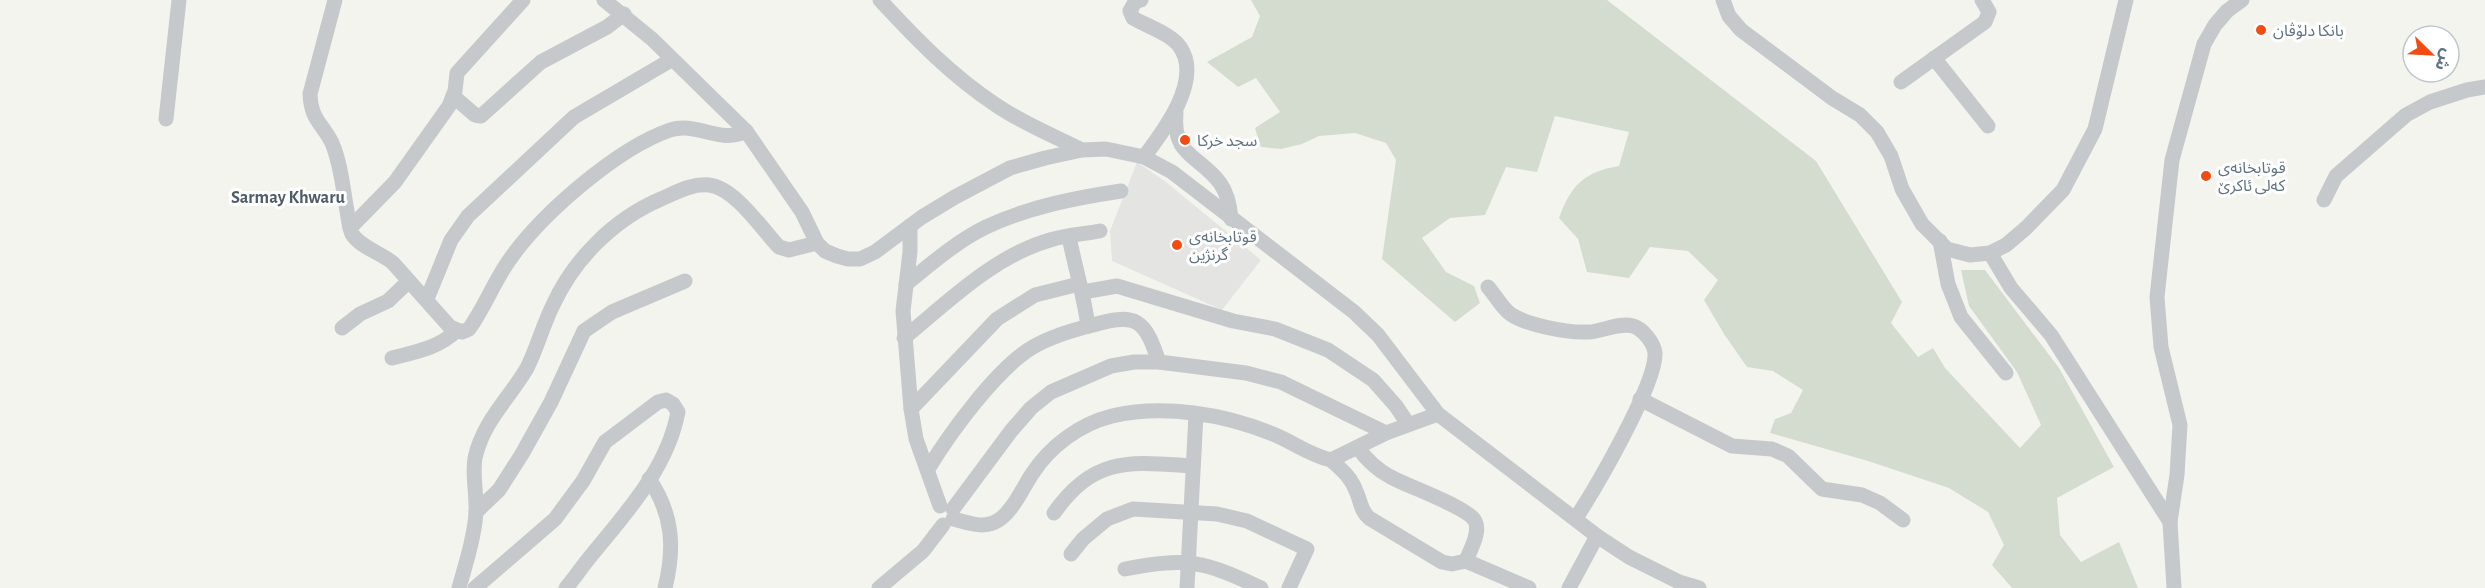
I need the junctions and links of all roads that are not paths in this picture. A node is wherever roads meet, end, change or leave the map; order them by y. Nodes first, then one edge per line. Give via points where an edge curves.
1 (179, 0) edge
2 (335, 0) edge
3 (523, 0) edge
4 (604, 0) edge
5 (880, 0) edge
6 (1141, 0) edge
7 (1723, 0) edge
8 (1982, 0) edge
9 (2126, 0) edge
10 (2242, 0) edge
11 (624, 14) junction
12 (1934, 58) junction
13 (671, 60) junction
14 (1901, 82) dead end
15 (2485, 87) edge
16 (453, 96) junction
17 (1176, 110) junction
18 (166, 119) dead end
19 (1988, 126) dead end
20 (746, 131) junction
21 (1082, 150) junction
22 (1144, 157) junction
23 (1121, 191) dead end
24 (2324, 201) dead end
25 (1231, 219) junction
26 (910, 226) junction
27 (350, 228) junction
28 (1100, 231) dead end
29 (1069, 237) junction
30 (1940, 241) junction
31 (817, 243) junction
32 (1990, 253) junction
33 (410, 281) junction
34 (685, 281) dead end
35 (906, 284) junction
36 (1488, 287) dead end
37 (1081, 288) junction
38 (428, 299) junction
39 (1088, 326) junction
40 (342, 328) dead end
41 (456, 331) junction
42 (904, 338) junction
43 (392, 358) dead end
44 (1159, 362) junction
45 (2006, 373) dead end
46 (1640, 399) junction
47 (911, 409) junction
48 (1196, 414) junction
49 (1438, 414) junction
50 (1408, 424) junction
51 (1386, 433) junction
52 (1358, 448) junction
53 (1331, 460) junction
54 (1192, 466) junction
55 (928, 469) junction
56 (649, 479) junction
57 (476, 512) junction
58 (1054, 513) dead end
59 (1190, 513) junction
60 (947, 515) junction
61 (1576, 518) junction
62 (1903, 520) dead end
63 (2170, 522) junction
64 (1597, 536) junction
65 (1071, 554) dead end
66 (1188, 561) junction
67 (1466, 561) junction
68 (1125, 569) dead end
69 (459, 588) edge
70 (475, 588) edge
71 (566, 588) edge
72 (664, 588) edge
73 (879, 588) edge
74 (1187, 588) edge
75 (1262, 588) edge
76 (1289, 588) edge
77 (1529, 588) edge
78 (1569, 588) edge
79 (1699, 588) edge
80 (2174, 588) edge

1 - 18 street
2 - 27 street via 310,107 332,143
3 - 16 street via 457,73
4 - 11 street
5 - 21 street via 959,79 998,106
6 - 17 street via 1130,11 1133,18 1175,41 1184,54 1185,78
7 - 30 street via 1741,30 1877,132 1922,224
8 - 12 street via 1989,12 1985,22
9 - 32 street via 2096,129 2063,190 2026,228
10 - 63 street via 2227,11 2204,44 2172,160 2157,297 2161,347 2180,425
11 - 13 street
11 - 16 street via 541,62 482,116
12 - 14 street
12 - 19 street
13 - 20 street
13 - 38 street via 574,117 468,216 452,240
15 - 24 street via 2430,102 2406,115 2336,176
16 - 27 street via 440,122 395,182
17 - 22 street
17 - 25 street via 1179,144 1220,183 1229,199
20 - 31 street via 802,212
20 - 41 street via 725,136 672,129 624,154 584,183 532,234 509,260 469,329
21 - 22 street via 1106,149
21 - 26 street via 1010,168
22 - 25 street via 1196,188
23 - 35 street via 1046,206 985,228
25 - 49 street via 1378,334
26 - 31 street via 860,259 837,256
26 - 35 street
27 - 33 street via 360,243 382,254
28 - 29 street
29 - 37 street
29 - 42 street via 1050,240 1002,262
30 - 32 street via 1947,249 1970,255
30 - 45 street via 1948,284 1961,317
31 - 57 street via 789,250 778,247 735,198 721,188 707,185 689,187 624,219 595,244 566,280 526,369 485,428 475,460
32 - 63 street via 2011,288 2051,335
33 - 38 street
33 - 40 street via 388,301
34 - 57 street via 612,312 584,331 522,454 499,490
35 - 42 street
36 - 46 street via 1509,313 1528,322 1589,333 1633,326 1646,335 1655,351 1654,367
37 - 39 street
37 - 47 street via 1035,295 997,319
37 - 50 street via 1117,286 1233,321 1275,329 1328,350 1373,380
38 - 41 street
39 - 44 street via 1111,319 1141,324 1152,340
39 - 55 street via 1032,348 1014,362 991,384
41 - 43 street via 430,348
42 - 47 street
44 - 51 street via 1246,373 1281,382
44 - 60 street via 1111,366 1051,392 1011,431
46 - 61 street via 1599,483
46 - 62 street via 1732,446 1772,449 1788,456 1822,489 1862,495
47 - 55 street via 916,439
48 - 53 street via 1251,426
48 - 54 street
48 - 60 street via 1129,413 1094,422 1048,453 998,521 982,525
49 - 50 street
49 - 61 street
50 - 51 street
51 - 52 street
52 - 53 street
52 - 67 street via 1390,477 1472,517 1477,530
53 - 67 street via 1348,475 1369,518 1442,562
54 - 58 street via 1120,465 1097,471 1069,494
54 - 59 street
55 - 60 street
56 - 70 street via 676,426 678,412 666,400 605,442 555,519
56 - 71 street via 629,511
56 - 72 street via 669,520 672,547
57 - 69 street
59 - 65 street via 1133,509 1107,519 1083,538
59 - 66 street
59 - 76 street via 1247,521 1307,549
60 - 73 street via 923,550
61 - 64 street
63 - 80 street
64 - 78 street
64 - 79 street via 1629,557
66 - 68 street
66 - 74 street
66 - 75 street via 1221,569
67 - 77 street

